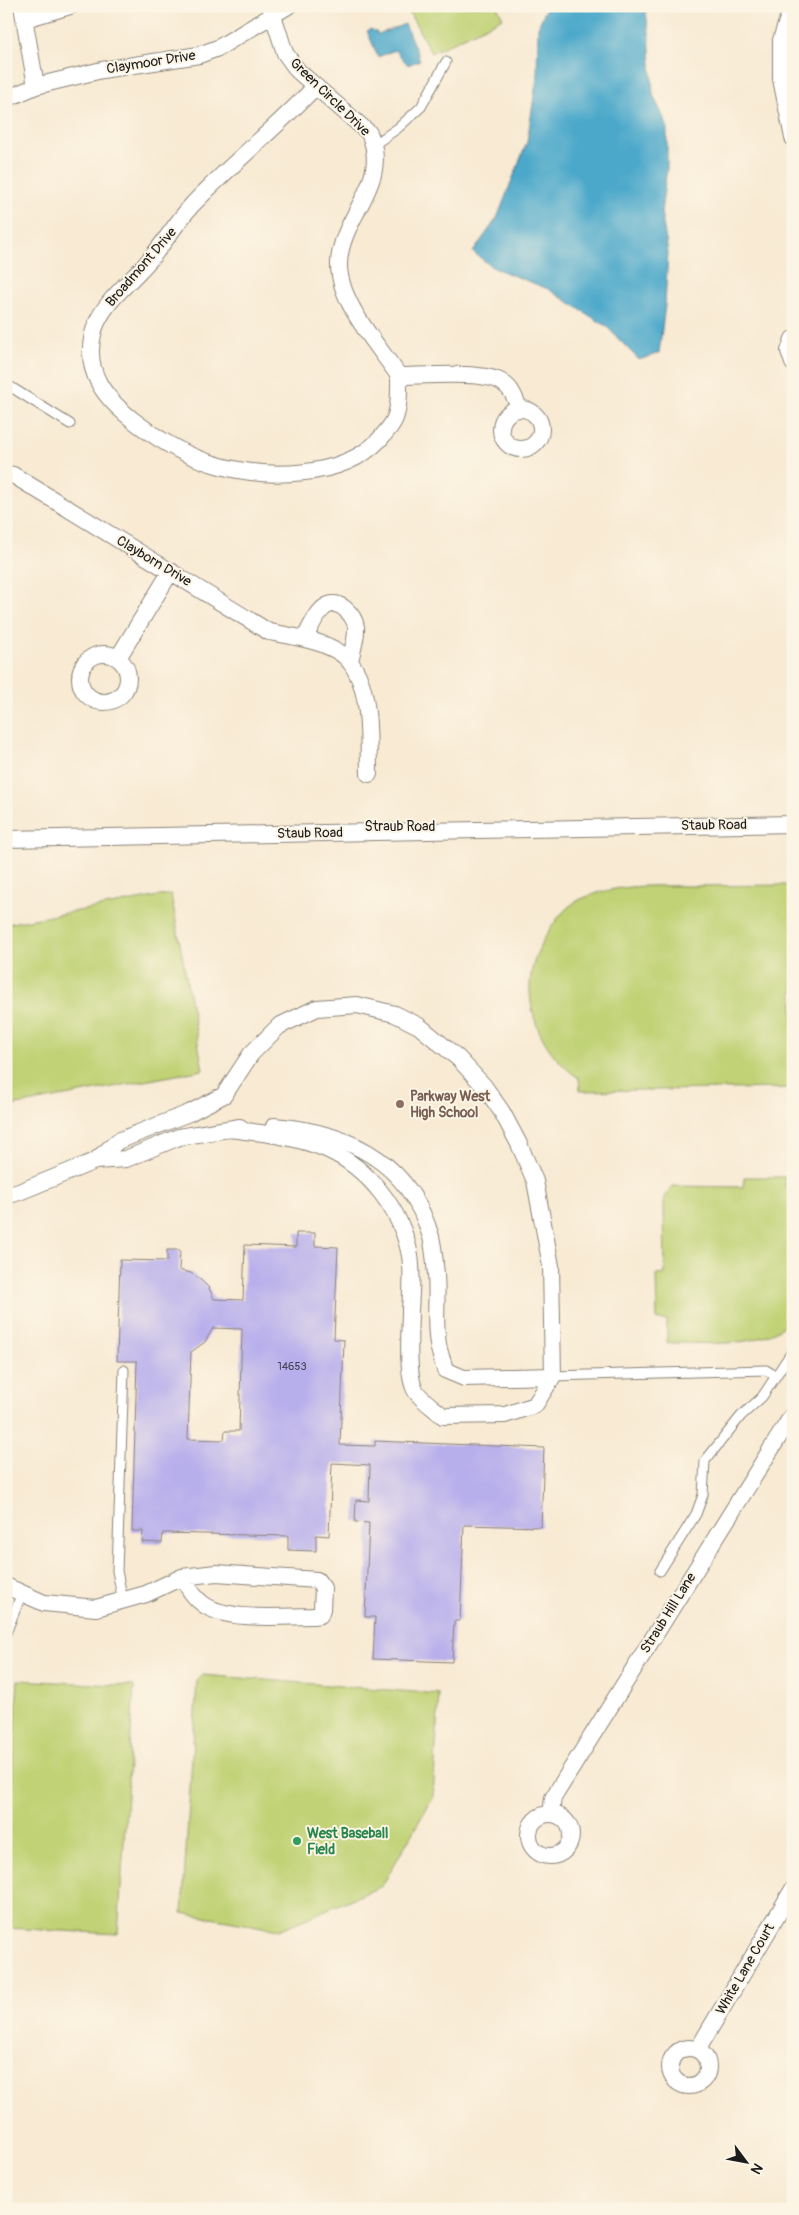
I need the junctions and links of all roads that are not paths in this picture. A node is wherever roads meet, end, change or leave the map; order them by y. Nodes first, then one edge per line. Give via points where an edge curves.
1 (70, 6) edge
2 (288, 6) edge
3 (792, 6) edge
4 (272, 11) edge
5 (24, 12) edge
6 (446, 62) dead end
7 (36, 86) junction
8 (316, 87) junction
9 (6, 99) edge
10 (793, 138) edge
11 (375, 144) junction
12 (793, 339) edge
13 (793, 363) edge
14 (399, 376) junction
15 (6, 384) edge
16 (520, 408) dead end
17 (70, 424) dead end
18 (6, 474) edge
19 (170, 570) junction
20 (305, 638) junction
21 (118, 658) dead end
22 (350, 661) junction
23 (369, 774) dead end
24 (793, 820) edge
25 (793, 824) edge
26 (6, 829) edge
27 (6, 839) edge
28 (229, 1128) junction
29 (95, 1161) junction
30 (6, 1196) edge
31 (793, 1350) edge
32 (124, 1370) dead end
33 (553, 1376) junction
34 (776, 1376) junction
35 (793, 1414) edge
36 (660, 1571) dead end
37 (182, 1577) junction
38 (6, 1586) edge
39 (22, 1594) junction
40 (123, 1600) junction
41 (6, 1633) edge
42 (551, 1814) dead end
43 (793, 1889) edge
44 (698, 2049) dead end

1 - 5 street
2 - 4 street, Claymoor Drive
3 - 10 street via 781,40 781,79
4 - 7 street, Claymoor Drive via 218,48 199,55 102,70
4 - 8 street, Green Circle Drive via 284,53
5 - 7 street
6 - 11 lane via 422,107
7 - 9 street, Claymoor Drive
8 - 11 street, Green Circle Drive via 369,133
8 - 14 street, Broadmont Drive via 201,196 151,259 103,311 94,330 92,368 112,403 154,436 180,451 217,465 246,471 321,470 356,458 376,443 396,416
11 - 14 street, Green Circle Drive via 377,164 352,221 339,262 349,304
12 - 13 street via 789,351
14 - 16 street via 486,376 502,381 514,394
15 - 17 lane
18 - 19 street, Clayborn Drive via 13,475
19 - 20 street, Clayborn Drive via 269,632
19 - 21 street
20 - 22 street, Clayborn Drive
20 - 22 street via 323,608 332,604 341,606 353,617 356,626
22 - 23 street via 367,709
24 - 26 street, Straub Road via 502,826
25 - 27 street, Staub Road
28 - 29 street via 179,1137 126,1159
28 - 33 street via 262,1124 292,1127 352,1143 375,1157 403,1182 416,1200 432,1239 438,1344 445,1370 464,1378
28 - 33 street via 290,1138 328,1150 371,1181 389,1203 410,1257 410,1363 414,1389 442,1416 505,1415 535,1405
29 - 30 street
29 - 33 street via 118,1141 189,1113 224,1095 251,1054 279,1026 317,1008 357,1005 395,1014 419,1026 458,1058 488,1092 519,1144 535,1181 551,1266
31 - 34 lane
32 - 40 lane via 117,1571
33 - 34 lane via 766,1370
34 - 36 lane via 762,1397 741,1416 705,1461 703,1495 696,1514
35 - 42 street, Straub Hill Lane via 553,1798
37 - 37 street via 216,1573 317,1580 323,1588 322,1609 320,1615 313,1616 222,1612 204,1605 192,1594
37 - 40 street via 146,1594
38 - 39 street
39 - 40 street via 44,1603 96,1608
39 - 41 lane
43 - 44 street, White Lane Court

